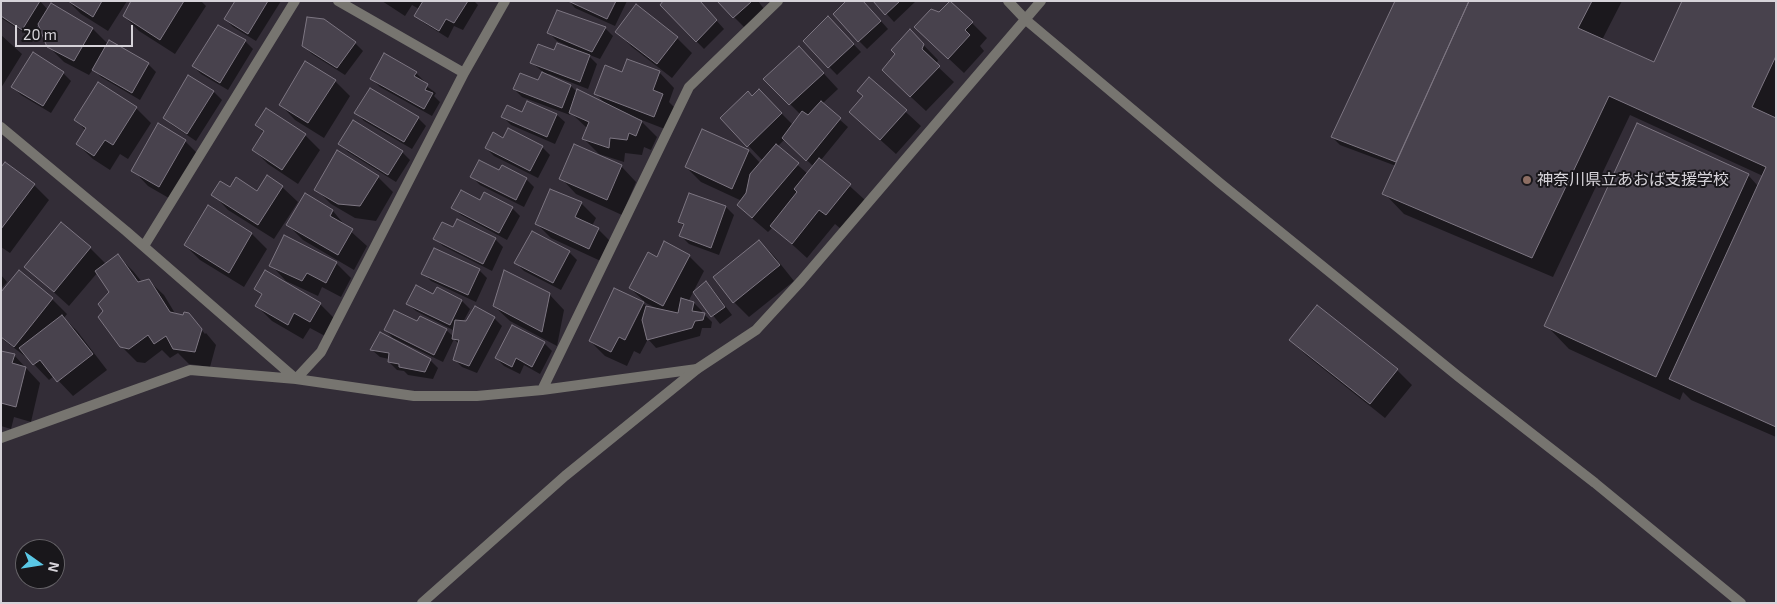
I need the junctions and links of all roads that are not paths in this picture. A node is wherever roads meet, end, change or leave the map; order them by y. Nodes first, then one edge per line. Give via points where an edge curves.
1 (295, 1) edge
2 (338, 1) edge
3 (505, 1) edge
4 (778, 1) edge
5 (1008, 1) edge
6 (1041, 1) edge
7 (1026, 20) junction
8 (464, 73) junction
9 (1, 127) edge
10 (144, 246) junction
11 (698, 369) junction
12 (296, 379) junction
13 (542, 390) junction
14 (1, 438) edge
15 (422, 603) edge
16 (1741, 603) edge

1 - 10 street
2 - 8 street
3 - 8 street
4 - 13 street via 689,87
5 - 7 street
6 - 7 street
7 - 11 street via 756,330
7 - 16 street via 1220,183 1459,377 1595,482
8 - 12 street via 321,352
9 - 10 street
10 - 12 street
11 - 13 street
11 - 15 street via 565,476
12 - 13 street via 414,396 477,396
12 - 14 street via 190,370

